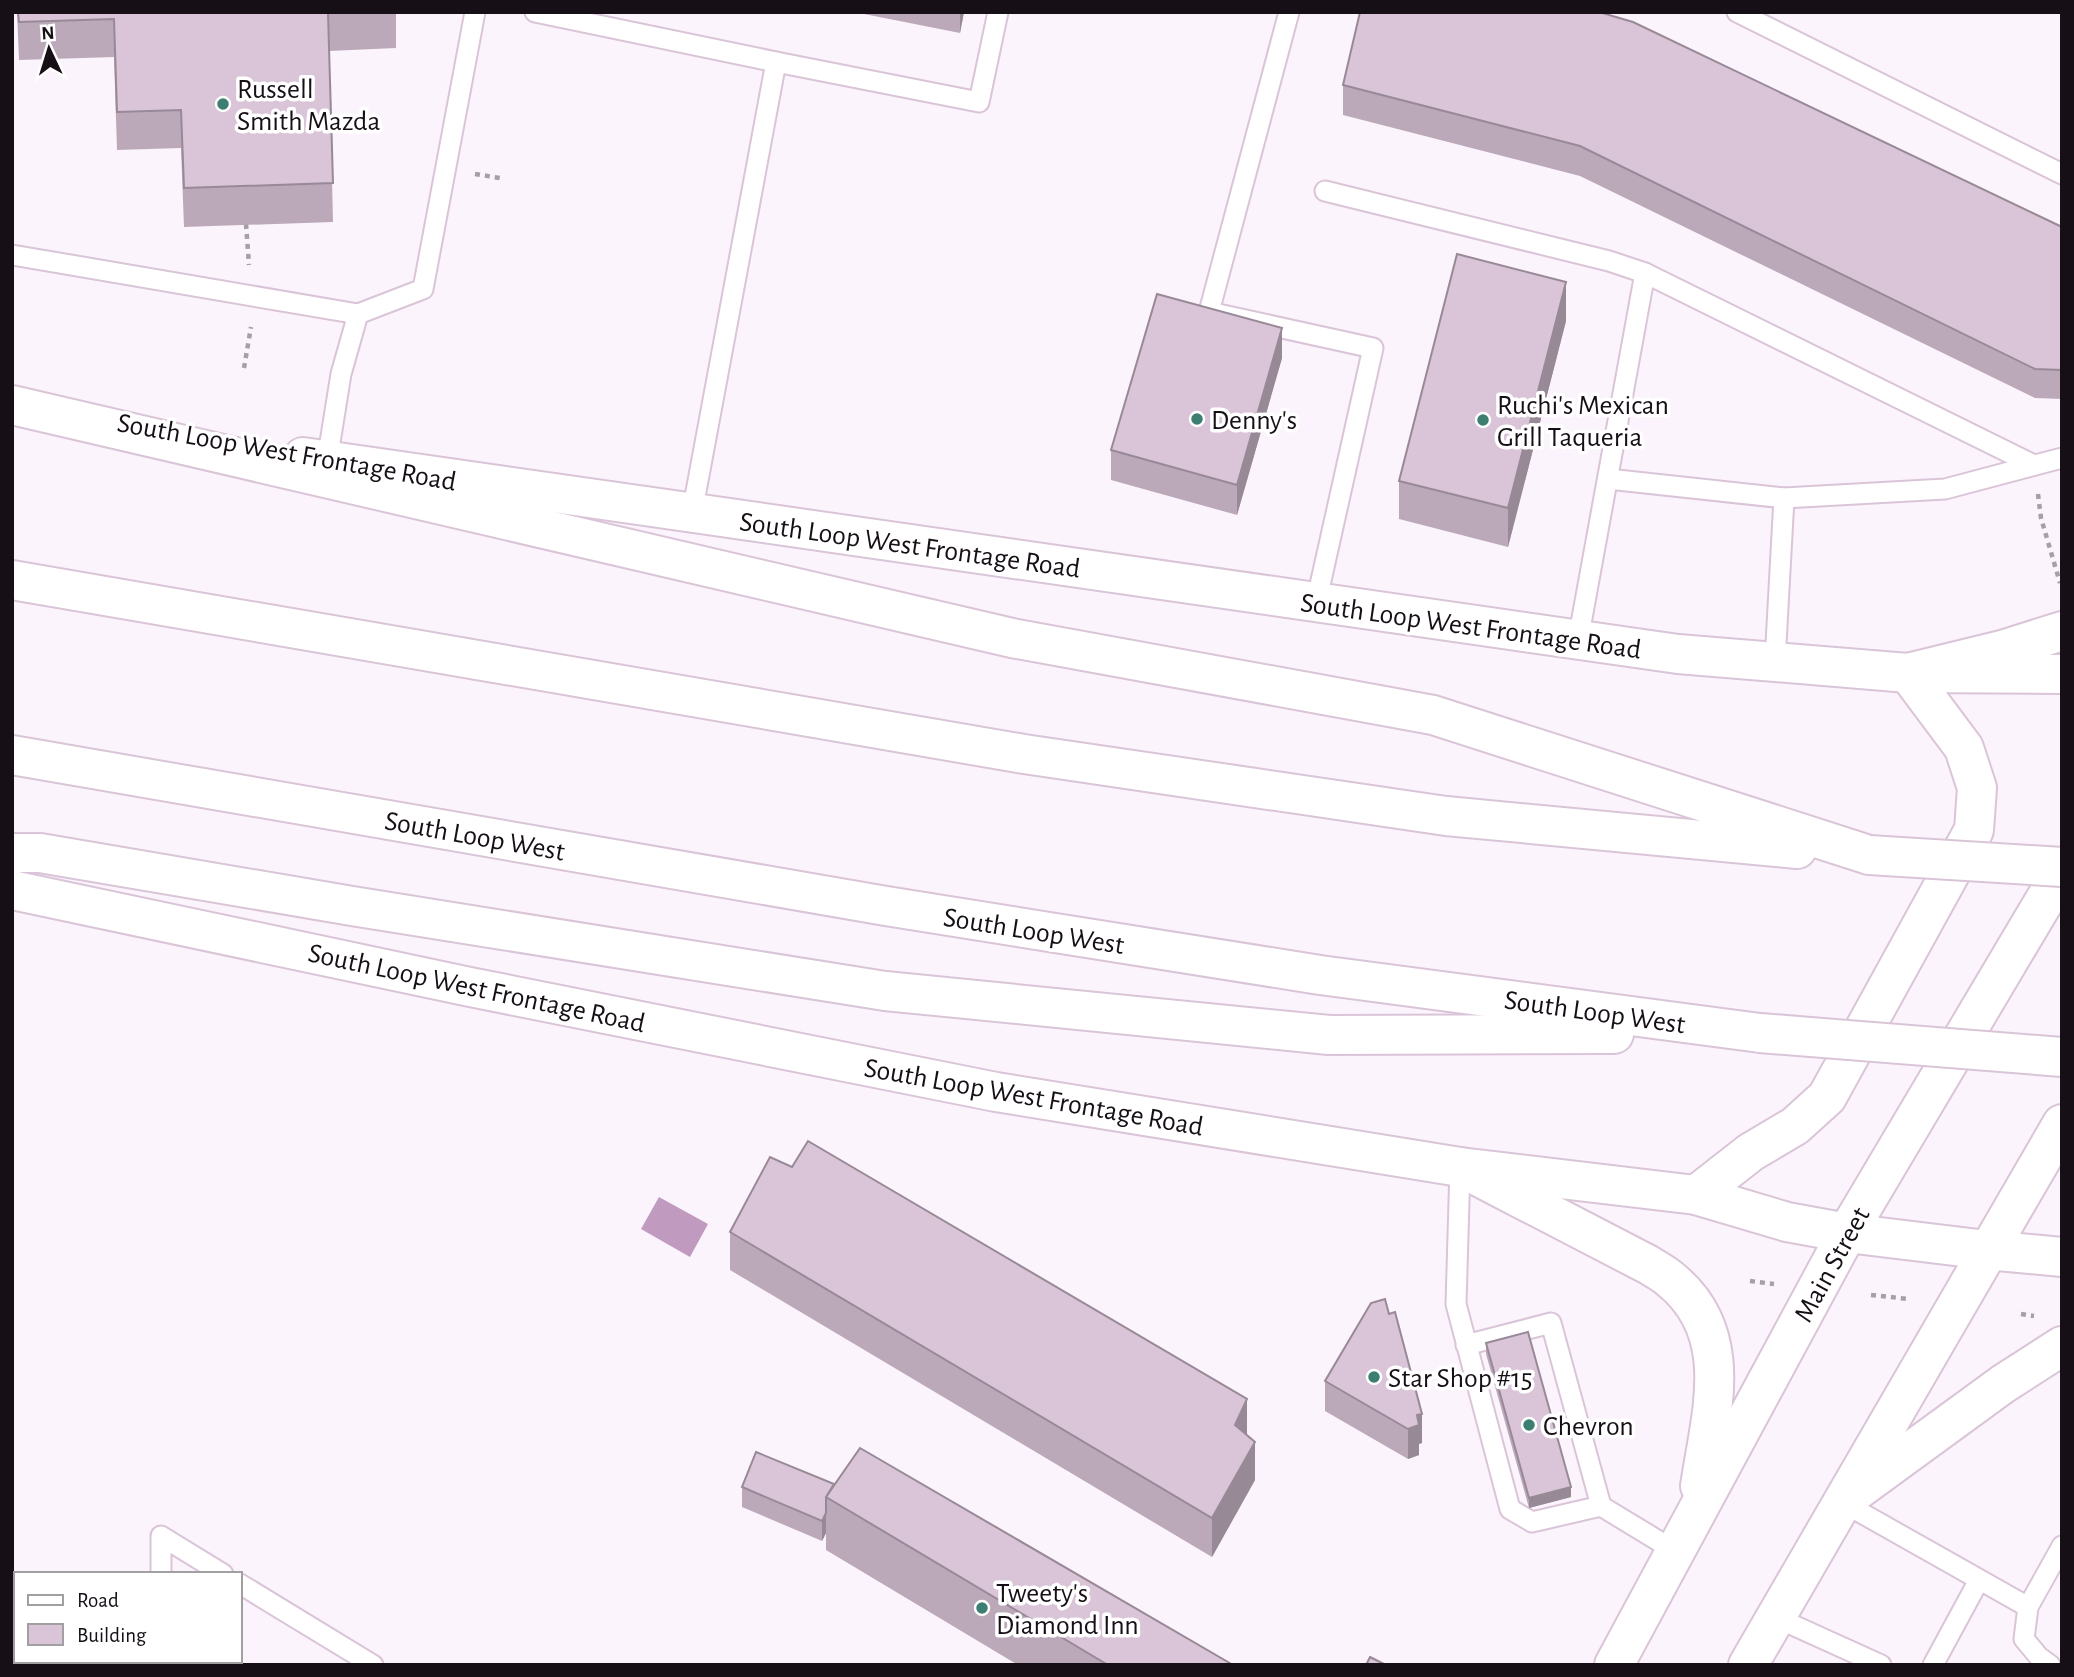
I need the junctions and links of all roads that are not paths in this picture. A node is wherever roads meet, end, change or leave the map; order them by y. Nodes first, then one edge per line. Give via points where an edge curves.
1 (475, 12) edge
2 (535, 12) edge
3 (998, 12) edge
4 (1289, 12) edge
5 (1737, 12) edge
6 (589, 17) edge
7 (776, 62) junction
8 (2062, 174) edge
9 (1325, 191) dead end
10 (12, 255) edge
11 (1645, 273) junction
12 (358, 314) junction
13 (12, 404) edge
14 (2062, 458) edge
15 (327, 461) junction
16 (2034, 465) junction
17 (1608, 479) junction
18 (1784, 498) junction
19 (692, 513) junction
20 (12, 580) edge
21 (1316, 603) junction
22 (2062, 631) edge
23 (1578, 640) junction
24 (1775, 662) junction
25 (1908, 673) junction
26 (2062, 674) edge
27 (12, 755) edge
28 (12, 853) edge
29 (1869, 855) junction
30 (2062, 869) edge
31 (12, 890) edge
32 (1760, 1033) junction
33 (2062, 1056) edge
34 (2062, 1124) edge
35 (1460, 1167) junction
36 (1696, 1195) junction
37 (1847, 1233) junction
38 (1987, 1251) junction
39 (2062, 1257) edge
40 (1466, 1345) junction
41 (2062, 1346) edge
42 (1842, 1502) junction
43 (1601, 1506) junction
44 (1697, 1509) junction
45 (2062, 1546) edge
46 (1675, 1551) junction
47 (161, 1572) edge
48 (220, 1572) edge
49 (1979, 1580) junction
50 (242, 1585) edge
51 (2028, 1607) junction
52 (1775, 1617) junction
53 (373, 1665) edge
54 (1614, 1665) edge
55 (1748, 1665) edge
56 (1881, 1665) edge
57 (1933, 1665) edge
58 (2050, 1665) edge

1 - 12 lane via 423,289
2 - 6 lane
3 - 7 lane via 979,102
4 - 21 lane via 1209,312 1373,348
5 - 8 lane
6 - 7 lane
7 - 19 lane
9 - 11 lane
10 - 12 lane
11 - 16 lane
11 - 17 lane
12 - 15 lane via 341,374
13 - 15 main road, South Loop West Frontage Road
13 - 29 main road via 1012,638 1433,715
14 - 16 lane
15 - 19 main road, South Loop West Frontage Road
16 - 18 lane via 1945,489
17 - 18 lane
17 - 23 lane
18 - 24 lane
19 - 21 main road, South Loop West Frontage Road
20 - 29 main road via 1024,754 1446,816
21 - 23 main road, South Loop West Frontage Road
22 - 25 main road
23 - 24 main road, South Loop West Frontage Road
24 - 25 main road, South Loop West Frontage Road
25 - 26 main road, South Loop West Frontage Road
25 - 36 main road via 1964,748 1978,788 1974,830 1827,1097 1795,1126 1751,1152
27 - 32 main road, South Loop West via 886,906 1320,975
28 - 32 main road via 40,853 885,991 1329,1035
29 - 30 main road, bridge
30 - 37 main road, Main Street
31 - 35 main road, South Loop West Frontage Road via 996,1091
32 - 33 main road, South Loop West, bridge
34 - 38 main road
35 - 36 main road, South Loop West Frontage Road
35 - 40 lane via 1456,1304
35 - 44 main road via 1647,1264 1690,1299 1713,1349 1716,1377
36 - 37 main road, South Loop West Frontage Road via 1774,1219
37 - 38 main road, South Loop West Frontage Road
37 - 44 main road, Main Street
38 - 39 main road, South Loop West Frontage Road
38 - 42 main road
40 - 43 lane via 1510,1509 1532,1522
40 - 43 lane via 1552,1323
41 - 42 main road
42 - 49 lane
42 - 52 main road
43 - 46 lane
44 - 46 main road, Main Street
45 - 51 lane
46 - 54 main road, Main Street
47 - 48 lane via 161,1536
49 - 51 lane
49 - 57 lane
50 - 53 lane
51 - 58 lane via 2024,1639
52 - 55 main road
52 - 56 lane

